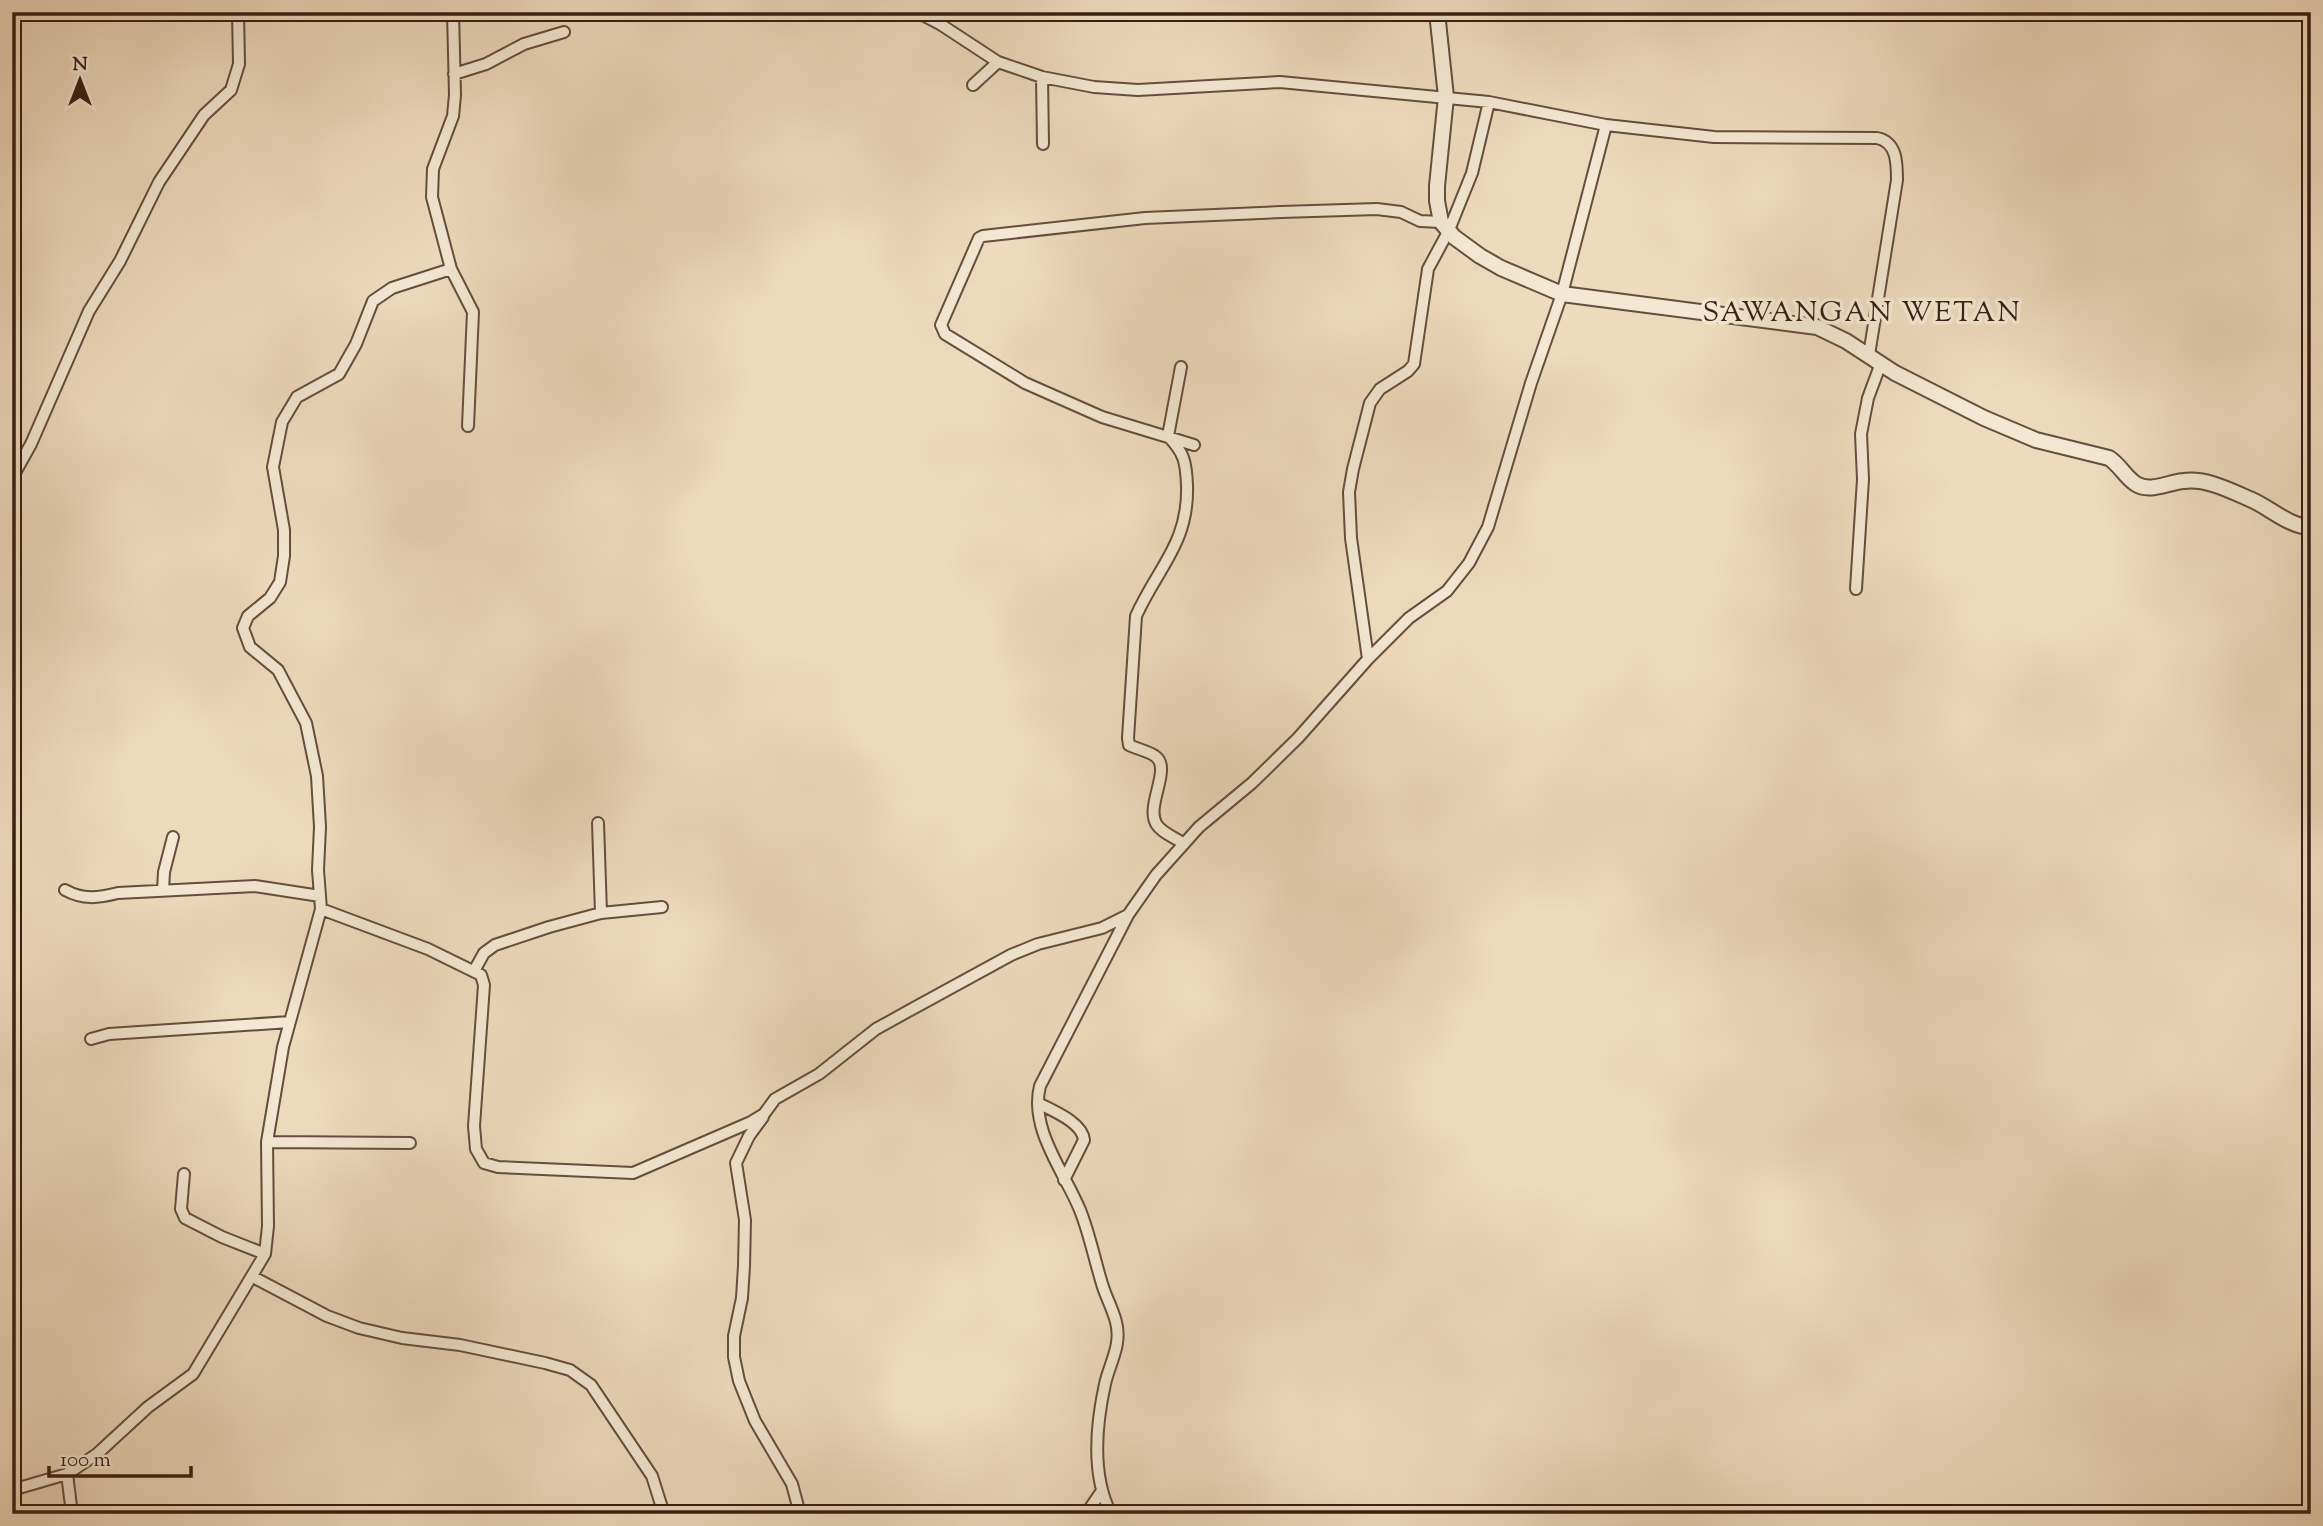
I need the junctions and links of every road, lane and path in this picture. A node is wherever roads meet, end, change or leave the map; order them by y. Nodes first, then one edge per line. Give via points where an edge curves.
1 (238, 12) edge
2 (453, 12) edge
3 (917, 12) edge
4 (1437, 12) edge
5 (564, 32) dead end
6 (998, 62) junction
7 (454, 74) junction
8 (1042, 77) junction
9 (973, 85) dead end
10 (1446, 97) junction
11 (1489, 102) junction
12 (1606, 125) junction
13 (1043, 144) dead end
14 (1445, 226) junction
15 (451, 269) junction
16 (1562, 294) junction
17 (1875, 359) junction
18 (1181, 367) dead end
19 (468, 426) dead end
20 (1168, 436) junction
21 (1194, 445) dead end
22 (12, 478) edge
23 (2311, 527) edge
24 (1856, 589) dead end
25 (1368, 659) junction
26 (598, 823) dead end
27 (173, 837) dead end
28 (1184, 844) junction
29 (65, 890) dead end
30 (163, 890) junction
31 (320, 896) junction
32 (662, 907) dead end
33 (321, 909) junction
34 (601, 914) junction
35 (1128, 915) junction
36 (474, 971) junction
37 (290, 1022) junction
38 (91, 1039) dead end
39 (1038, 1104) junction
40 (764, 1114) junction
41 (267, 1142) junction
42 (411, 1143) dead end
43 (184, 1174) dead end
44 (1065, 1180) junction
45 (265, 1254) junction
46 (253, 1278) junction
47 (67, 1474) junction
48 (12, 1490) edge
49 (1101, 1492) junction
50 (72, 1514) edge
51 (664, 1514) edge
52 (800, 1514) edge
53 (1086, 1514) edge
54 (1111, 1514) edge

1 - 22 street via 239,64 231,90 204,115 159,182 89,311
2 - 7 street
3 - 6 street
4 - 10 street
5 - 7 street
6 - 8 street
6 - 9 street
7 - 15 street via 453,116 433,169 432,197
8 - 10 street via 1138,90 1280,82
8 - 13 street
10 - 11 street
10 - 14 street via 1437,186
11 - 12 street
11 - 14 street via 1472,173
12 - 16 street
12 - 17 street via 1714,137 1877,138 1888,142 1897,165
14 - 16 street via 1480,257
14 - 20 street via 1377,209 1145,218 979,238 942,325 945,334 1025,383 1102,417
14 - 25 street via 1428,269 1414,364 1380,389 1370,403 1353,469 1351,538
15 - 19 street via 473,312
15 - 31 street via 392,288 373,301 339,374 297,397 282,422 273,467 284,530 280,582 270,598 248,616 243,628 250,647 278,670 306,723 317,776
16 - 17 street via 1817,327
16 - 25 street via 1479,548 1447,591 1409,618
17 - 23 street via 1997,424 2036,440 2109,457 2136,484 2158,487 2185,480 2206,482
17 - 24 street via 1861,434
18 - 20 street
20 - 21 street
20 - 28 street via 1182,451 1188,505 1176,546 1136,616 1128,738 1129,745 1156,756 1161,772 1154,819 1158,827
25 - 28 street via 1298,738
26 - 34 street
27 - 30 street
28 - 35 street
29 - 30 street via 87,897
30 - 31 street via 255,886
31 - 33 street
32 - 34 street
33 - 36 street
33 - 37 street
34 - 36 street via 495,945 484,953
35 - 39 street via 1040,1086
35 - 40 street via 1102,929 1011,955 876,1029 819,1074 775,1099
36 - 40 street via 484,985 474,1126 476,1149 484,1163 519,1169 633,1173
37 - 38 street
37 - 41 street
39 - 44 street via 1043,1129
39 - 44 street via 1078,1126 1084,1135
40 - 52 street via 736,1163 744,1220 744,1266 734,1357 755,1421 792,1484
41 - 42 street
41 - 45 street
43 - 45 street via 181,1209 185,1218
44 - 49 street via 1080,1211 1118,1334 1100,1418
45 - 46 street
46 - 47 street via 193,1374
46 - 51 street via 359,1328 570,1370 591,1385 652,1476
47 - 48 street
47 - 50 street
49 - 53 street
49 - 54 street

